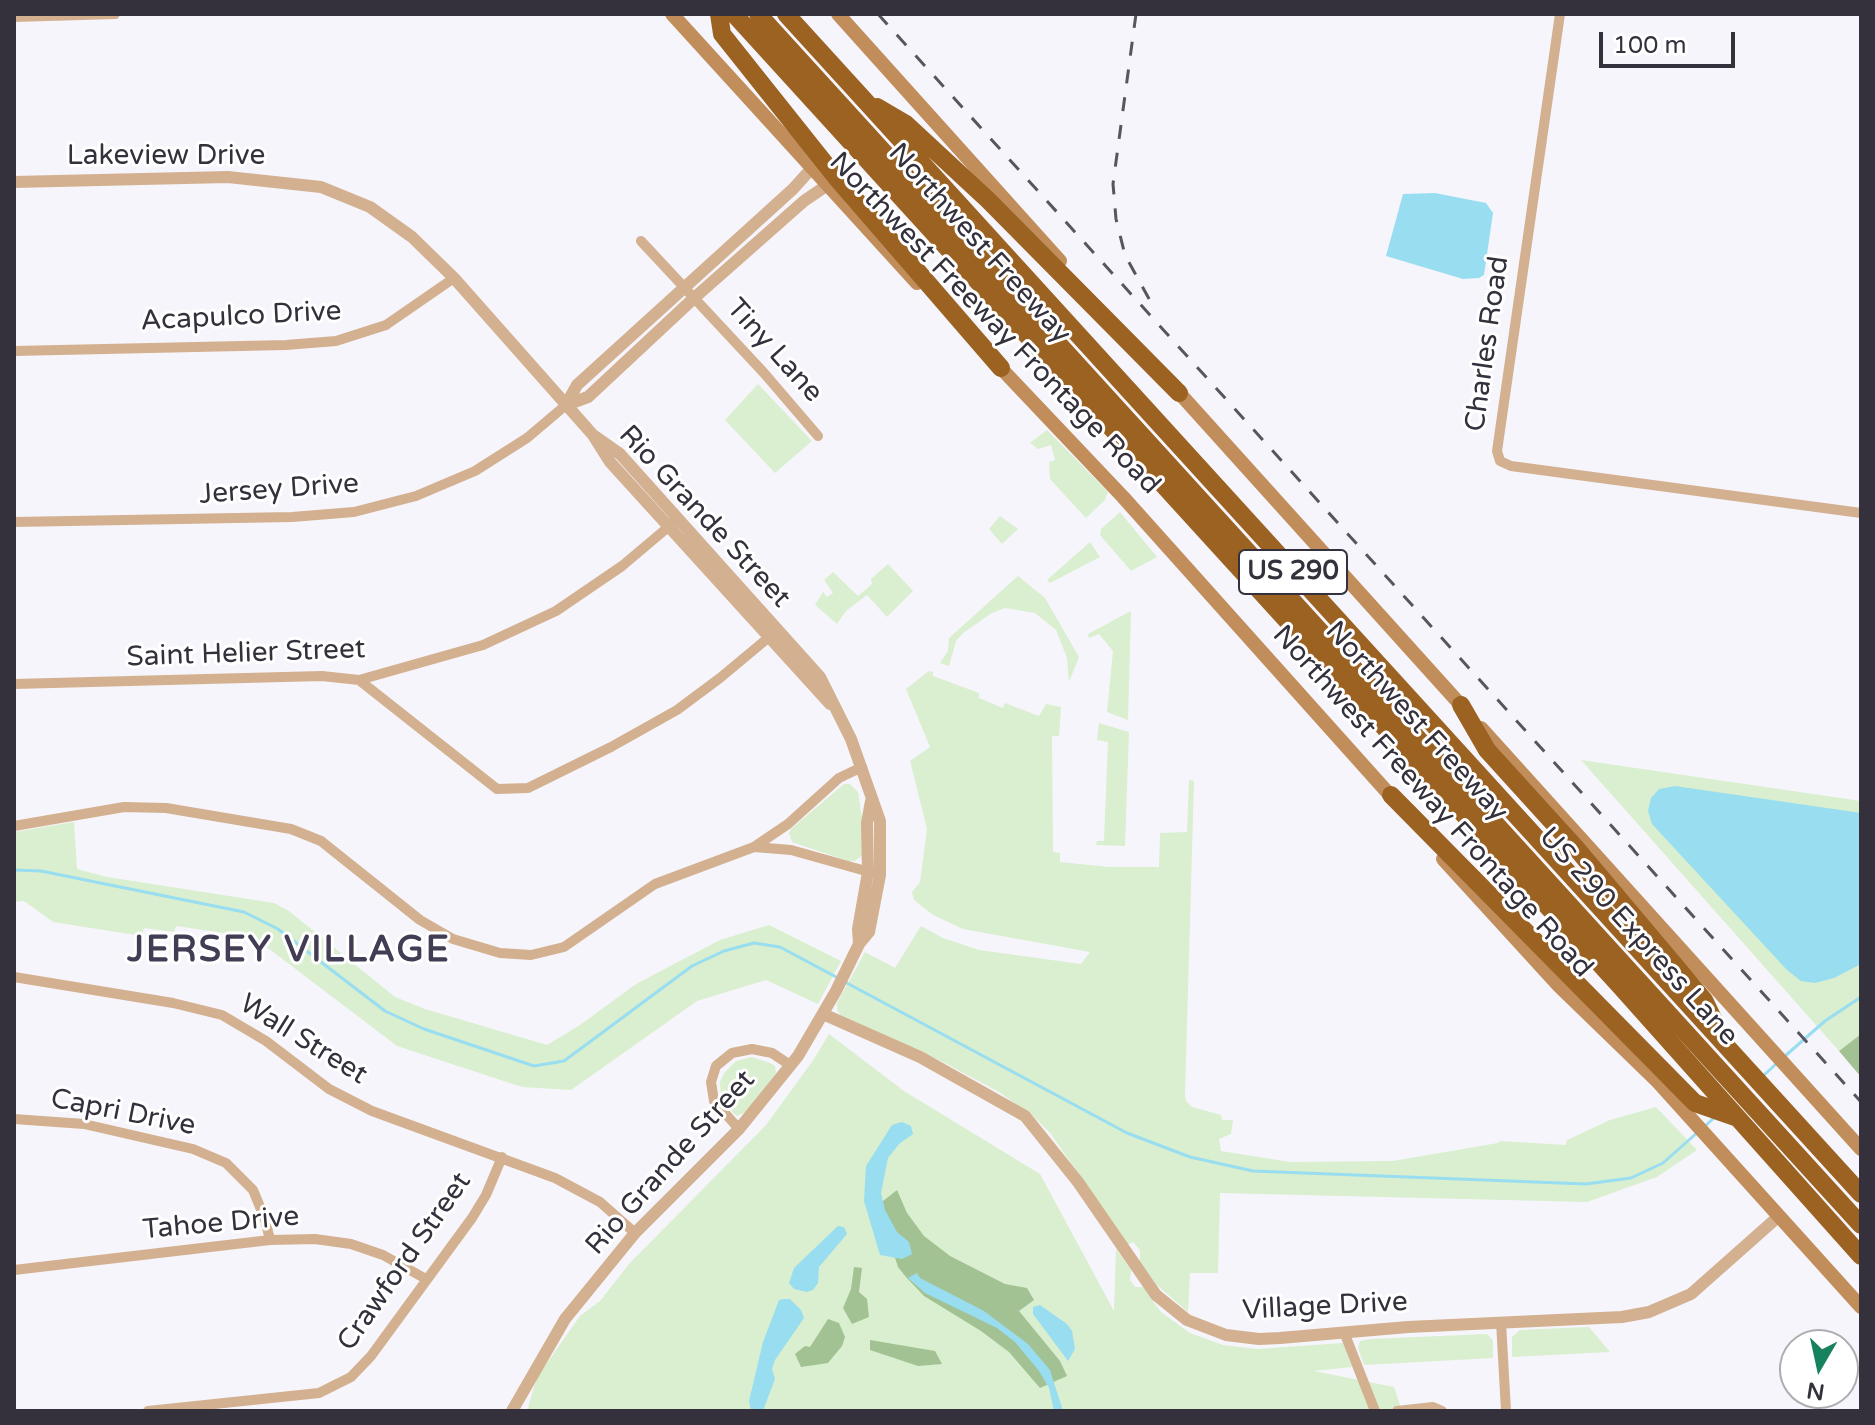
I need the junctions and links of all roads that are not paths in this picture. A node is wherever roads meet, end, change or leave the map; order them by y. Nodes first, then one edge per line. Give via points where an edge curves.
1 (115, 14) edge
2 (672, 14) edge
3 (719, 14) edge
4 (734, 14) edge
5 (758, 14) edge
6 (786, 14) edge
7 (838, 14) edge
8 (1560, 14) edge
9 (14, 17) edge
10 (861, 97) junction
11 (811, 169) junction
12 (14, 182) edge
13 (826, 186) junction
14 (641, 241) dead end
15 (454, 278) junction
16 (684, 289) junction
17 (693, 299) junction
18 (14, 351) edge
19 (1001, 368) junction
20 (1179, 393) junction
21 (566, 405) junction
22 (818, 436) dead end
23 (1861, 513) edge
24 (14, 522) edge
25 (673, 523) junction
26 (773, 634) junction
27 (359, 680) junction
28 (14, 684) edge
29 (1461, 705) junction
30 (862, 767) junction
31 (1391, 795) junction
32 (14, 826) edge
33 (754, 847) junction
34 (874, 874) junction
35 (14, 977) edge
36 (823, 1014) junction
37 (1726, 1046) junction
38 (790, 1065) junction
39 (14, 1119) edge
40 (1741, 1122) junction
41 (739, 1129) junction
42 (1861, 1149) edge
43 (502, 1157) junction
44 (1861, 1194) edge
45 (1779, 1216) junction
46 (1861, 1225) edge
47 (635, 1233) junction
48 (270, 1240) junction
49 (1861, 1256) edge
50 (14, 1270) edge
51 (426, 1279) junction
52 (1861, 1307) edge
53 (1501, 1322) junction
54 (1344, 1332) junction
55 (148, 1411) edge
56 (512, 1411) edge
57 (1375, 1411) edge
58 (1397, 1411) edge
59 (1442, 1411) edge
60 (1506, 1411) edge

1 - 9 street
2 - 11 main road, Northwest Freeway Frontage Road
3 - 19 highway via 722,34 835,176
4 - 40 highway, Northwest Freeway / US 290
5 - 46 highway, US 290 Express Lane
6 - 10 highway, Northwest Freeway / US 290
7 - 20 main road
8 - 23 street, Charles Road via 1497,451 1500,461
10 - 20 highway via 906,124 988,200
10 - 37 highway, Northwest Freeway / US 290
11 - 13 main road, Northwest Freeway Frontage Road
11 - 16 street, Jersey Drive
12 - 15 street, Lakeview Drive via 228,177 321,187 370,207 412,237
13 - 17 street, Jersey Drive
13 - 19 main road, Northwest Freeway Frontage Road
14 - 16 street, Tiny Lane
15 - 18 street, Acapulco Drive via 386,325 336,341
15 - 21 street, Lakeview Drive
16 - 17 street, Tiny Lane
16 - 21 street, Jersey Drive via 577,385
17 - 21 street, Jersey Drive via 588,397
17 - 22 street, Tiny Lane
19 - 31 main road, Northwest Freeway Frontage Road
20 - 29 main road
21 - 24 street, Jersey Drive via 475,471 416,496 354,512
21 - 25 street, Rio Grande Street via 593,435 620,454
25 - 26 street, Rio Grande Street
25 - 27 street, Saint Helier Street via 556,611 483,645
26 - 27 street via 677,710 528,788 497,789
26 - 30 street, Rio Grande Street via 820,677
27 - 28 street, Saint Helier Street via 322,676
29 - 37 highway via 1487,750 1704,1000
29 - 42 main road
30 - 33 street via 839,778
30 - 34 street, Rio Grande Street via 871,801 867,823
31 - 40 highway via 1695,1103
31 - 45 main road, Northwest Freeway Frontage Road via 1488,909 1658,1082
32 - 33 street via 124,807 166,808 291,829 321,841 420,920 453,939 500,953 531,955 564,947 655,884
33 - 34 street via 791,850
34 - 36 street, Rio Grande Street via 858,929 859,944
35 - 43 street, Wall Street via 222,1015 329,1089 372,1111
36 - 38 street, Rio Grande Street
36 - 54 street, Village Drive via 920,1057 1025,1116 1156,1295 1187,1320 1242,1338
37 - 44 highway, Northwest Freeway / US 290
38 - 41 street, Rio Grande Street
38 - 41 street via 772,1053 752,1049 732,1053 716,1066 711,1082 714,1101
39 - 48 street, Capri Drive via 124,1132 226,1163 253,1190
40 - 49 highway, Northwest Freeway / US 290
41 - 47 street, Rio Grande Street
43 - 47 street, Wall Street via 600,1202
43 - 51 street, Crawford Street via 472,1218
45 - 52 main road, Northwest Freeway Frontage Road
45 - 53 street, Village Drive via 1706,1282 1667,1306 1622,1317
47 - 56 street, Rio Grande Street via 565,1319
48 - 50 street, Tahoe Drive
48 - 51 street, Tahoe Drive via 351,1244
51 - 55 street, Crawford Street via 371,1356 351,1377 319,1393
53 - 54 street, Village Drive
53 - 60 street
54 - 57 street
58 - 59 street

